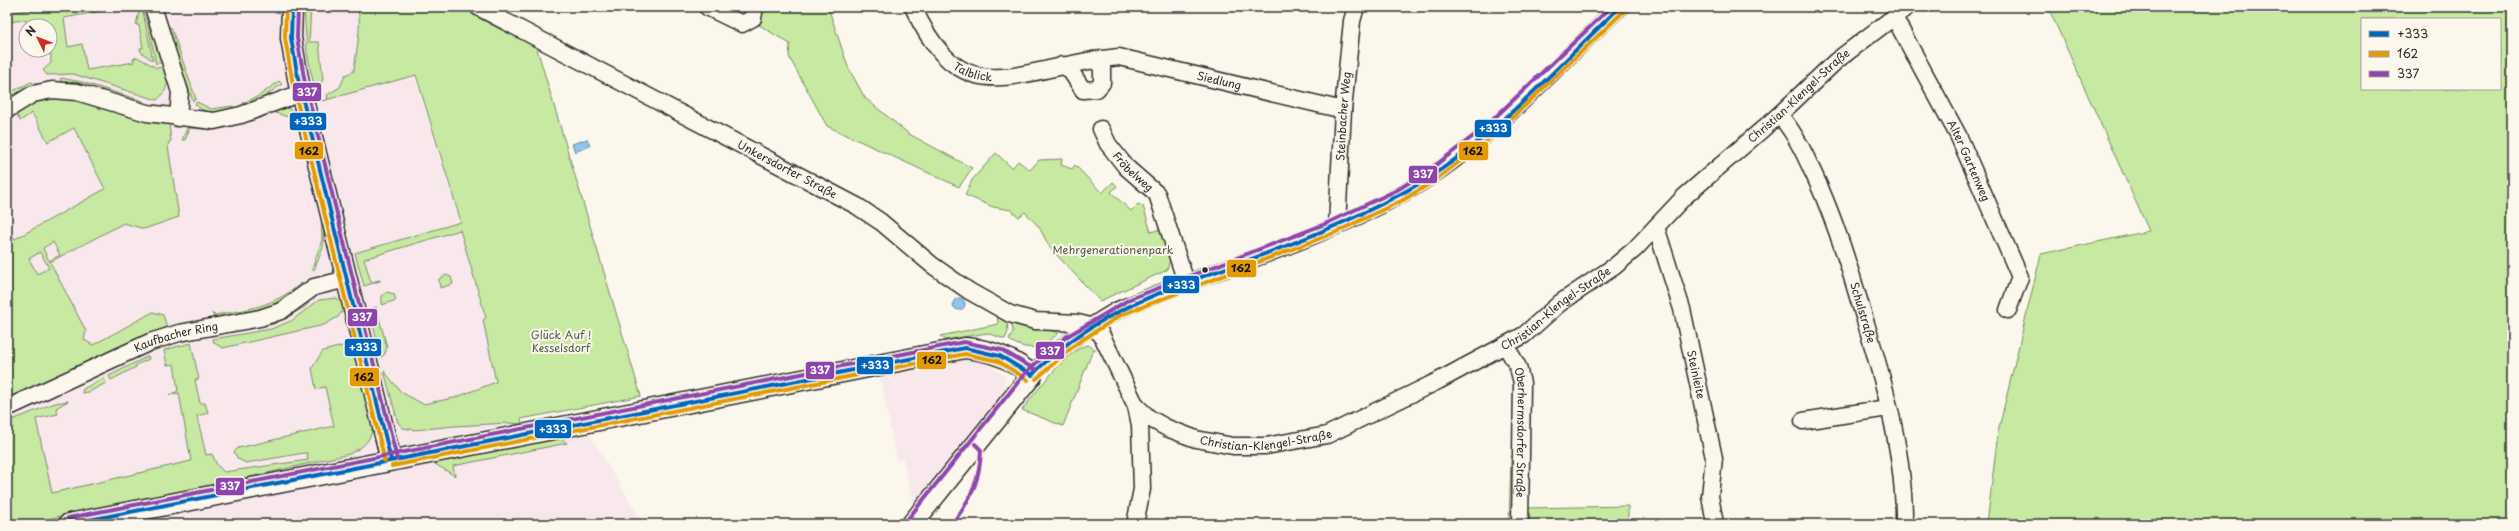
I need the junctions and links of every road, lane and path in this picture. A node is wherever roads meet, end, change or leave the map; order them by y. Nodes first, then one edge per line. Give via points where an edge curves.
1 (153, 7) edge
2 (292, 7) edge
3 (478, 7) edge
4 (707, 7) edge
5 (755, 7) edge
6 (913, 7) edge
7 (1356, 7) edge
8 (1620, 7) edge
9 (1907, 7) edge
10 (1894, 17) junction
11 (1094, 60) junction
12 (1062, 65) junction
13 (301, 92) junction
14 (7, 110) edge
15 (1343, 110) junction
16 (1779, 115) junction
17 (178, 118) junction
18 (1101, 129) dead end
19 (1337, 226) junction
20 (1656, 227) junction
21 (347, 279) junction
22 (1186, 282) junction
23 (2008, 310) dead end
24 (1090, 326) junction
25 (1506, 346) junction
26 (1032, 375) junction
27 (1136, 406) junction
28 (7, 408) edge
29 (1888, 408) junction
30 (1803, 421) dead end
31 (391, 460) junction
32 (69, 524) edge
33 (912, 524) edge
34 (1134, 524) edge
35 (1520, 524) edge
36 (1715, 524) edge
37 (1904, 524) edge

1 - 17 street via 180,92
2 - 13 street via 291,38
3 - 24 street, Unkersdorfer Straße via 857,206 881,222 932,265 969,291 1010,314 1036,321
4 - 5 street via 742,24 753,18 756,13
6 - 12 street, Talblick via 935,48 955,64 978,77 1009,78
7 - 15 street, Steinbacher Weg via 1352,21
8 - 19 street via 1511,114 1488,132 1421,182
9 - 10 street, Christian-Klengel-Straße
10 - 16 street, Christian-Klengel-Straße via 1836,61
10 - 23 street, Alter Gartenweg via 1958,135 2020,277
11 - 12 street, Talblick
11 - 12 street via 1102,66 1102,83 1097,89 1090,91 1081,88 1070,70
11 - 15 street, Siedlung via 1118,57
13 - 17 street via 241,115 214,121
13 - 21 street
14 - 17 street via 32,94 52,90 77,92 147,113
15 - 19 street, Steinbacher Weg
16 - 20 street, Christian-Klengel-Straße via 1684,197
16 - 29 street, Schulstraße via 1797,139 1832,214 1877,358
18 - 22 street, Fröbelweg via 1108,144 1126,167 1157,194
19 - 22 street
20 - 25 street, Christian-Klengel-Straße via 1615,266 1560,303 1524,335
20 - 36 street, Steinleite via 1682,309 1714,458 1710,496
21 - 28 street, Kaufbacher Ring via 314,288 281,312 179,333 150,342
21 - 31 street
22 - 24 street via 1118,310
24 - 26 street via 1048,358
24 - 27 street, Christian-Klengel-Straße via 1101,334
25 - 27 street, Christian-Klengel-Straße via 1327,435 1299,442 1233,446 1196,439 1161,425
25 - 35 street, Oberhermsdorfer Straße via 1518,367 1522,383
26 - 31 street via 1000,355 985,350 964,348
26 - 33 street
27 - 34 street, Christian-Klengel-Straße via 1142,438 1142,490
29 - 30 street
29 - 37 street, Schulstraße via 1900,469
31 - 32 street

